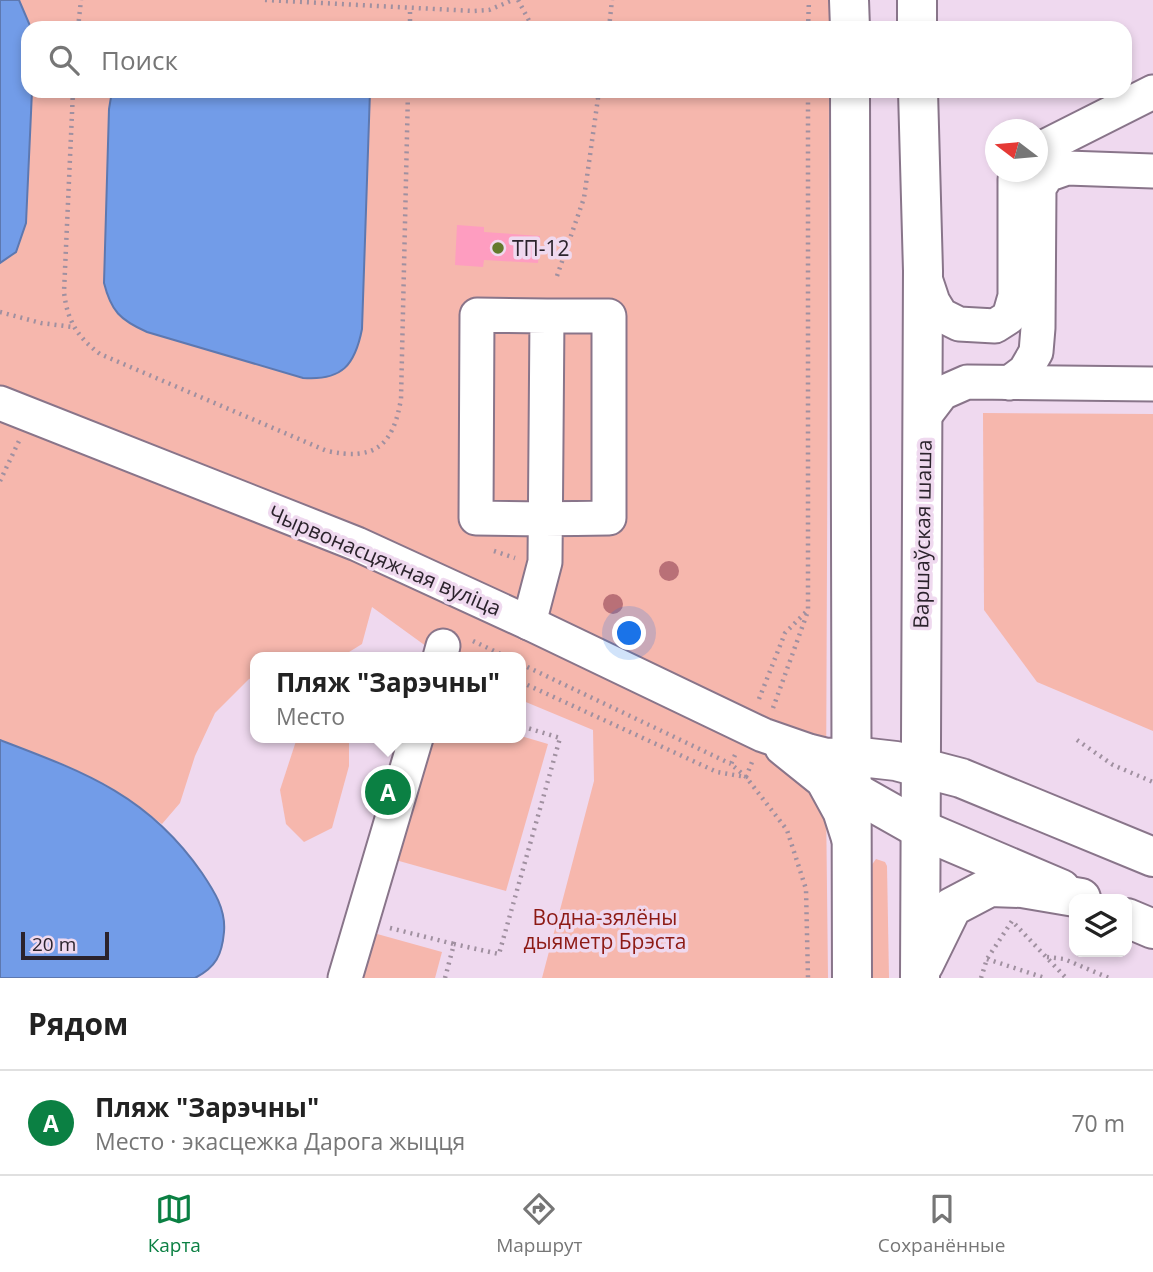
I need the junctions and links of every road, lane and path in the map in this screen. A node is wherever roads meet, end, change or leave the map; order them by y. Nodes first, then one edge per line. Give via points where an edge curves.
1 (81, 0) edge
2 (265, 0) edge
3 (515, 0) edge
4 (612, 0) edge
5 (809, 0) edge
6 (849, 0) edge
7 (917, 0) edge
8 (410, 8) junction
9 (79, 21) edge
10 (410, 21) edge
11 (528, 21) edge
12 (610, 21) edge
13 (808, 21) edge
14 (849, 21) edge
15 (917, 21) edge
16 (1153, 92) edge
17 (73, 98) edge
18 (408, 98) edge
19 (598, 98) edge
20 (808, 98) edge
21 (850, 98) edge
22 (918, 98) edge
23 (1048, 145) edge
24 (1153, 171) edge
25 (1015, 182) edge
26 (923, 271) junction
27 (557, 276) dead end
28 (0, 313) edge
29 (547, 316) junction
30 (73, 327) junction
31 (1009, 383) junction
32 (1153, 384) edge
33 (0, 403) edge
34 (33, 415) junction
35 (923, 418) junction
36 (0, 481) edge
37 (546, 519) junction
38 (530, 623) junction
39 (452, 648) edge
40 (476, 652) edge
41 (526, 666) edge
42 (526, 728) edge
43 (755, 731) junction
44 (1077, 740) dead end
45 (414, 743) edge
46 (731, 764) junction
47 (920, 766) junction
48 (851, 773) junction
49 (1153, 782) edge
50 (920, 829) junction
51 (852, 847) junction
52 (1153, 857) edge
53 (1071, 894) edge
54 (1069, 897) edge
55 (361, 920) junction
56 (1132, 920) edge
57 (1153, 929) edge
58 (454, 944) junction
59 (1046, 957) junction
60 (987, 959) junction
61 (920, 975) edge
62 (345, 978) edge
63 (445, 978) edge
64 (808, 978) edge
65 (852, 978) edge
66 (981, 978) edge
67 (1045, 978) edge
68 (1066, 978) edge
69 (1109, 978) edge

1 - 9 path
2 - 8 path
3 - 8 path via 481,10
3 - 11 path
4 - 12 path
5 - 13 path
6 - 14 main road
7 - 15 main road
8 - 10 path
16 - 23 street
17 - 30 path via 64,292
18 - 30 path via 401,399 393,429 373,451 360,455 327,451 100,354
19 - 27 path via 583,198
20 - 43 path via 808,610 785,634
21 - 48 main road
22 - 26 main road, Варшаўская шаша
24 - 31 street via 1067,169 1047,175 1039,188 1036,352 1025,371
25 - 26 street via 1015,296 1009,317 995,326 984,326 959,324 942,315
26 - 35 main road, Варшаўская шаша
28 - 30 path
29 - 37 street
29 - 37 street via 609,316 609,518
29 - 37 street via 477,316 476,518
31 - 32 street
31 - 35 street via 967,383 942,393
33 - 34 street, Чырвонасцяжная вуліца
34 - 36 path
34 - 38 street, Чырвонасцяжная вуліца via 357,544
35 - 47 main road, Варшаўская шаша
37 - 38 street via 545,562
38 - 43 street, Чырвонасцяжная вуліца
39 - 40 path
41 - 46 path
42 - 58 path via 560,738 499,954
43 - 46 path
43 - 48 street, Чырвонасцяжная вуліца via 825,755
43 - 51 street, Чырвонасцяжная вуліца via 823,781
44 - 49 path via 1113,765
45 - 55 street
46 - 64 path via 787,830 806,889
47 - 48 main road, Чырвонасцяжная вуліца
47 - 50 main road, Варшаўская шаша
47 - 52 main road, Чырвонасцяжная вуліца via 961,778
48 - 50 main road, Чырвонасцяжная вуліца
48 - 51 main road
50 - 53 main road, Чырвонасцяжная вуліца
50 - 61 main road, Варшаўская шаша
51 - 65 main road
54 - 61 main road via 990,887 952,907
55 - 58 path
55 - 62 street
56 - 57 main road
58 - 63 path
59 - 60 path via 1012,920
59 - 68 path
59 - 69 path via 1064,959
60 - 66 path
60 - 67 path

